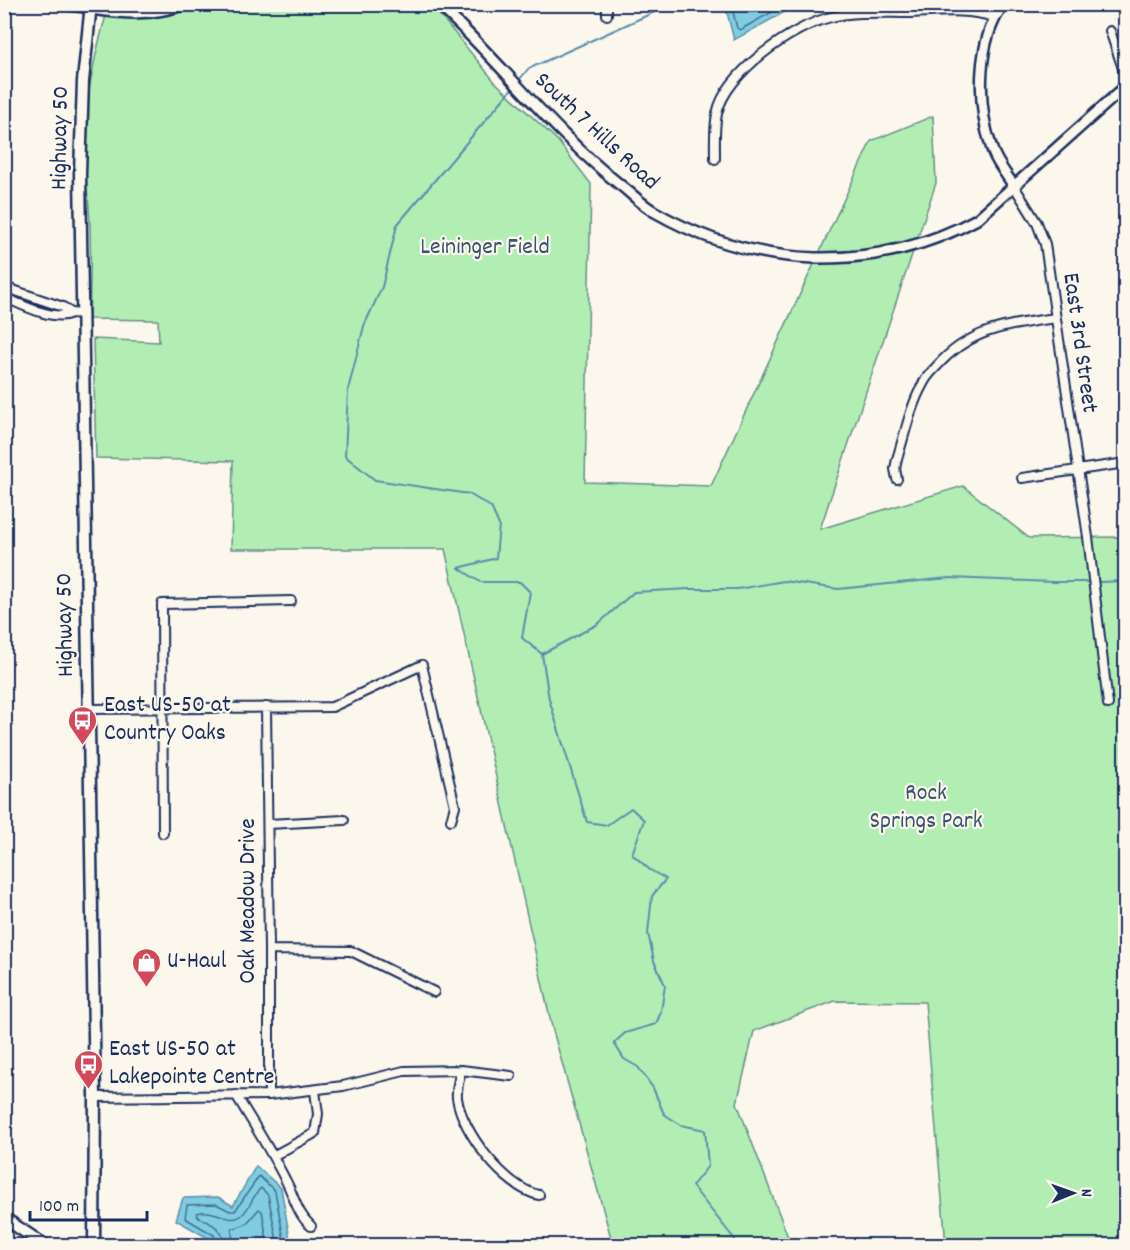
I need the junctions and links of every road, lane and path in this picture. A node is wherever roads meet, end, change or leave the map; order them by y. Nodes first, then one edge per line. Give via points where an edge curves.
1 (58, 4) edge
2 (186, 4) edge
3 (438, 4) edge
4 (607, 4) edge
5 (1004, 4) edge
6 (91, 7) edge
7 (607, 15) dead end
8 (994, 17) junction
9 (1110, 32) dead end
10 (1125, 77) edge
11 (1125, 86) edge
12 (715, 159) dead end
13 (1014, 186) junction
14 (4, 287) edge
15 (4, 297) edge
16 (71, 313) junction
17 (83, 314) junction
18 (1055, 318) junction
19 (1125, 463) edge
20 (1078, 470) junction
21 (1022, 478) dead end
22 (897, 479) dead end
23 (291, 601) dead end
24 (1108, 704) dead end
25 (266, 707) junction
26 (162, 708) junction
27 (88, 710) junction
28 (344, 819) dead end
29 (451, 820) dead end
30 (268, 824) junction
31 (163, 833) dead end
32 (269, 950) junction
33 (434, 992) dead end
34 (460, 1070) junction
35 (512, 1076) dead end
36 (315, 1091) junction
37 (236, 1095) junction
38 (269, 1095) junction
39 (94, 1097) junction
40 (273, 1156) junction
41 (539, 1195) dead end
42 (4, 1218) edge
43 (311, 1226) dead end
44 (46, 1245) edge
45 (94, 1245) edge

1 - 6 street
2 - 6 street via 159,12 134,13
3 - 13 street, South 7 Hills Road via 596,165 653,211 701,236 780,255 844,258 878,254 953,232 977,219
4 - 7 street
5 - 8 street, East 3rd Street
6 - 17 main road, Highway 50 via 80,129
8 - 12 street via 973,11 848,14 813,22 769,49 729,87 717,113
8 - 13 street, East 3rd Street via 982,69 984,112 991,148
9 - 10 street
11 - 13 street, South 7 Hills Road
13 - 18 street, East 3rd Street via 1045,244
14 - 16 street
15 - 16 street via 52,315
16 - 17 street
17 - 27 main road, Highway 50
18 - 20 street, East 3rd Street
18 - 22 street via 983,332 942,360 915,399 897,459
19 - 20 street
20 - 21 street
20 - 24 street, East 3rd Street
23 - 26 street via 162,604
25 - 26 street
25 - 29 street via 332,707 422,665 455,806
25 - 30 street, Oak Meadow Drive
26 - 27 street
26 - 31 street
27 - 39 main road, Highway 50
28 - 30 street
30 - 32 street, Oak Meadow Drive
32 - 33 street via 351,951
32 - 38 street, Oak Meadow Drive
34 - 35 street
34 - 36 street via 404,1071
34 - 41 street via 456,1096 468,1128 513,1184
36 - 38 street
36 - 40 street via 315,1133
37 - 38 street
37 - 39 street
37 - 40 street
39 - 45 main road, Highway 50
40 - 43 street via 302,1218
42 - 44 main road

